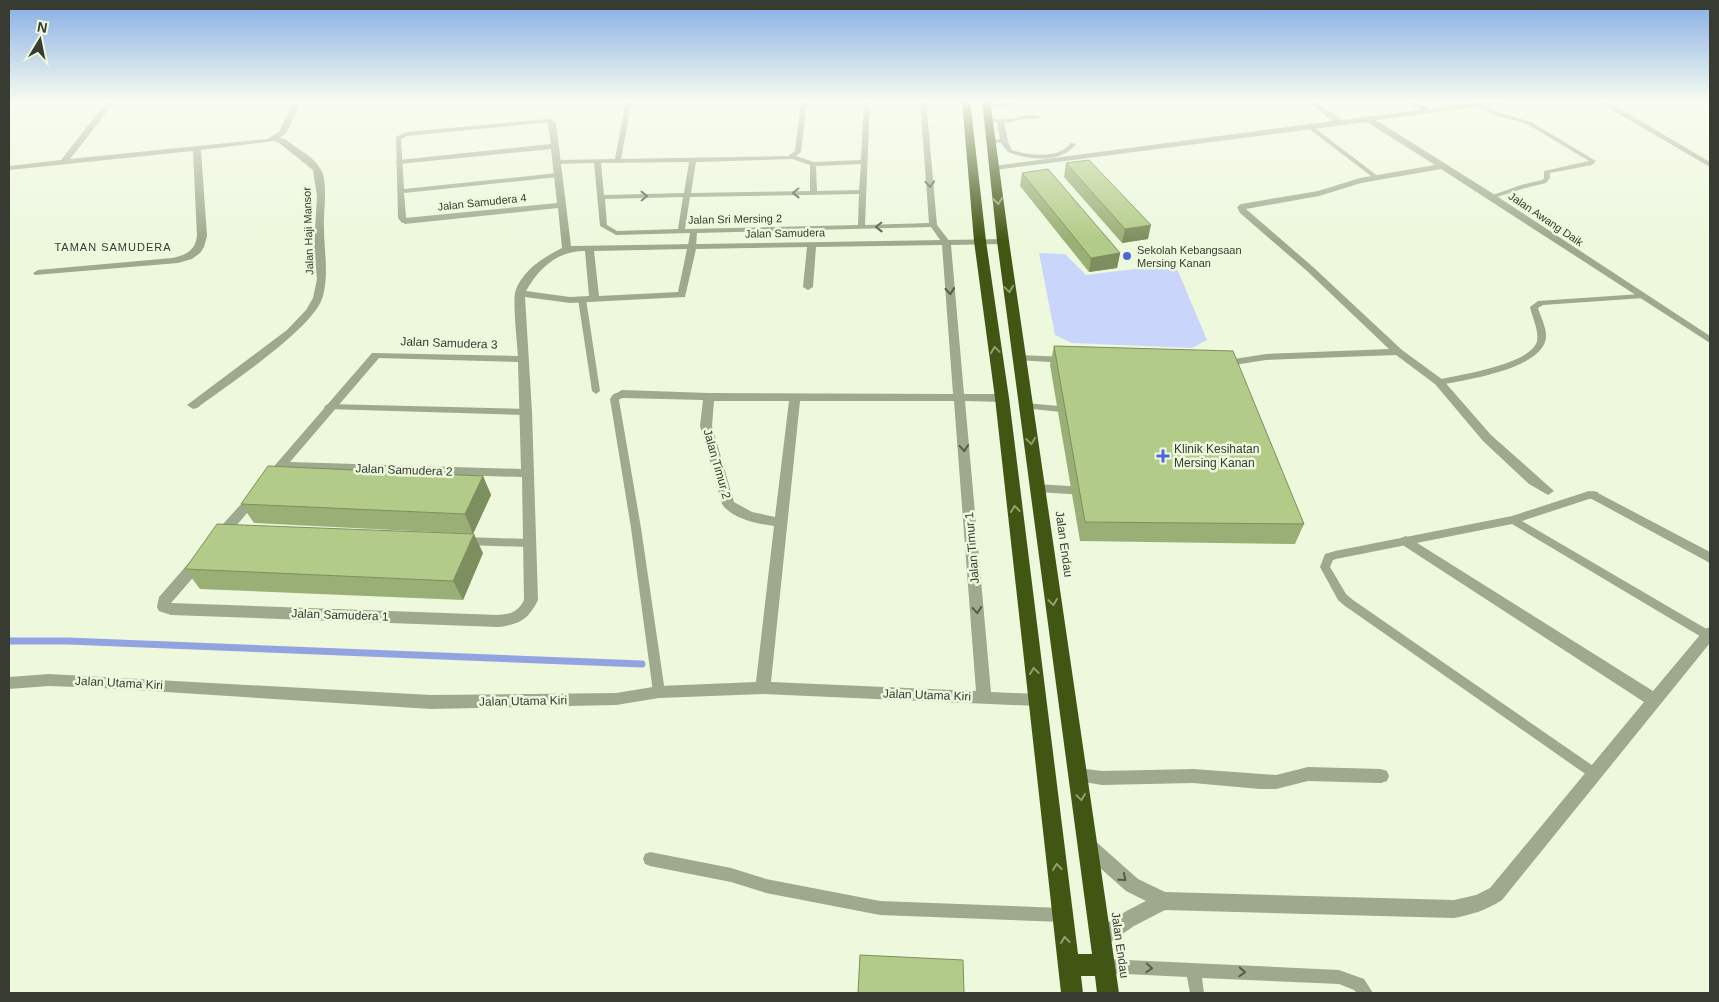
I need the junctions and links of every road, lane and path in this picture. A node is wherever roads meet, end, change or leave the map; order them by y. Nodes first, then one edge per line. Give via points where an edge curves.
1 (554, 146) edge
2 (75, 147) edge
3 (220, 147) edge
4 (290, 147) edge
5 (398, 147) edge
6 (547, 147) edge
7 (620, 147) edge
8 (799, 147) edge
9 (864, 147) edge
10 (927, 147) edge
11 (971, 147) edge
12 (992, 147) edge
13 (1007, 147) edge
14 (1072, 147) edge
15 (1158, 147) edge
16 (1336, 147) edge
17 (1412, 147) edge
18 (1569, 147) edge
19 (1679, 147) edge
20 (197, 150) junction
21 (792, 157) junction
22 (693, 159) junction
23 (618, 160) junction
24 (597, 161) junction
25 (63, 162) junction
26 (399, 162) junction
27 (556, 162) junction
28 (863, 162) junction
29 (813, 164) junction
30 (1710, 165) edge
31 (1443, 166) junction
32 (9, 168) edge
33 (994, 168) junction
34 (558, 175) junction
35 (1377, 178) junction
36 (401, 191) junction
37 (862, 192) junction
38 (814, 193) junction
39 (687, 195) junction
40 (1492, 196) junction
41 (601, 197) junction
42 (562, 205) junction
43 (406, 221) joint
44 (933, 225) junction
45 (860, 227) junction
46 (681, 231) junction
47 (694, 231) junction
48 (980, 241) junction
49 (1003, 241) junction
50 (946, 242) junction
51 (812, 244) junction
52 (692, 246) junction
53 (589, 248) junction
54 (568, 249) junction
55 (38, 273) dead end
56 (808, 287) dead end
57 (520, 293) junction
58 (1641, 296) junction
59 (594, 298) junction
60 (582, 299) junction
61 (1710, 340) edge
62 (1398, 352) junction
63 (1019, 358) junction
64 (522, 359) junction
65 (1077, 360) edge
66 (1209, 365) edge
67 (1439, 382) junction
68 (596, 392) dead end
69 (617, 396) joint
70 (709, 397) junction
71 (795, 397) junction
72 (1002, 398) junction
73 (960, 399) junction
74 (193, 405) dead end
75 (1026, 406) junction
76 (329, 407) junction
77 (1080, 411) edge
78 (526, 412) junction
79 (280, 466) junction
80 (527, 473) junction
81 (1037, 488) junction
82 (1548, 491) dead end
83 (1095, 492) edge
84 (1594, 495) joint
85 (1513, 520) junction
86 (782, 522) junction
87 (450, 540) edge
88 (1406, 541) junction
89 (529, 543) junction
90 (1710, 558) edge
91 (1709, 634) edge
92 (9, 683) edge
93 (763, 688) junction
94 (659, 692) junction
95 (984, 697) junction
96 (1037, 700) junction
97 (1654, 700) junction
98 (1594, 774) junction
99 (1078, 775) junction
100 (1381, 776) dead end
101 (1088, 845) junction
102 (650, 859) dead end
103 (1164, 901) junction
104 (1063, 915) junction
105 (1101, 940) junction
106 (1068, 964) junction
107 (1104, 966) junction
108 (1193, 970) junction
109 (1072, 993) edge
110 (1108, 993) edge
111 (1197, 993) edge
112 (1366, 993) edge

1 - 27 street
2 - 25 street
3 - 20 street
4 - 74 street, Jalan Haji Mansor via 312,164 319,176 322,279 318,298 291,332
5 - 26 lane
6 - 26 street
7 - 23 lane
8 - 21 lane
9 - 28 lane
10 -> 44 lane
11 - 48 highway
12 - 33 highway, Jalan Endau
13 - 14 lane via 1012,152 1034,156 1063,154
15 - 33 street
16 - 35 lane
17 - 31 street, Jalan Awang Daik
18 - 40 lane via 1593,161 1546,172 1544,182
19 - 30 street
20 - 25 street
20 - 55 street via 202,245 193,254 172,261
21 - 22 lane
21 - 29 lane
22 - 23 lane
22 - 39 lane
23 - 24 lane
24 - 27 lane
24 - 41 lane, Jalan Sri Mersing 2
25 - 32 street
26 - 36 lane
27 - 34 street
28 - 29 lane
28 - 37 lane
29 - 38 lane
31 - 35 street
31 - 40 street, Jalan Awang Daik
33 -> 49 highway, Jalan Endau
34 - 36 lane
34 - 42 street
35 - 62 street via 1319,193 1241,207
36 - 43 lane via 402,218
37 - 38 lane
37 - 45 lane
38 -> 39 lane
41 -> 39 lane
39 - 46 lane
40 - 58 street, Jalan Awang Daik
41 - 46 lane, Jalan Sri Mersing 2 via 604,226 616,233
42 - 43 street, Jalan Samudera 4
42 - 54 street
44 -> 45 lane, Jalan Sri Mersing 2
44 - 50 lane
45 - 47 lane, Jalan Sri Mersing 2
46 - 47 lane, Jalan Sri Mersing 2
47 - 52 lane
48 - 49 street, Jalan Samudera
48 - 50 street, Jalan Samudera
72 -> 48 highway
49 -> 63 highway, Jalan Endau
50 - 51 street, Jalan Samudera
50 -> 73 street, Jalan Timur 1
51 - 52 street, Jalan Samudera
51 - 56 street
52 - 53 street, Jalan Samudera
52 - 59 street via 682,295
53 - 54 street, Jalan Samudera
53 - 59 street
54 - 57 street via 540,264
57 - 60 street via 553,299
57 - 64 street
58 - 61 street, Jalan Awang Daik
58 - 67 lane via 1541,303 1534,307 1541,340 1537,350 1525,358 1489,371
59 - 60 street
60 - 68 lane
62 - 66 street via 1266,357
62 - 67 street
63 - 65 street
63 - 75 highway, Jalan Endau
64 - 76 street, Jalan Samudera 3 via 376,355
64 - 78 street
67 - 82 street via 1487,438
69 - 70 street
69 - 94 lane via 614,399
70 - 71 street
70 - 86 street, Jalan Timur 2 via 706,426 728,504 754,519
71 - 73 street
71 - 86 street
72 - 73 street
96 -> 72 highway
73 -> 95 street, Jalan Timur 1
75 - 77 lane
75 -> 81 highway, Jalan Endau
76 - 78 lane
76 - 79 street
78 - 80 street
79 - 80 street, Jalan Samudera 2
79 - 89 street, Jalan Samudera 1 via 228,533 208,550 164,601 164,607 498,621 516,619 526,611 531,600
80 - 89 street
81 - 83 lane
81 -> 99 highway, Jalan Endau
84 - 85 lane
84 - 90 street
85 - 88 lane
85 - 91 lane
86 - 93 street
87 - 89 lane
88 - 97 street
88 - 98 lane via 1329,557 1327,572 1342,597
91 - 97 street
92 - 94 street, Jalan Utama Kiri via 49,680 103,682 431,702 567,701
93 - 94 street, Jalan Utama Kiri
93 - 95 street, Jalan Utama Kiri
95 - 96 street, Jalan Utama Kiri
104 -> 96 highway
97 - 98 street
98 - 103 street via 1496,894 1472,907
99 - 100 street via 1102,778 1184,776 1260,782 1276,782 1308,774
99 -> 101 highway, Jalan Endau
101 -> 103 street via 1132,885
101 - 105 highway, Jalan Endau
102 - 104 lane via 880,908
103 - 105 street via 1128,920
106 -> 104 highway
105 - 107 highway, Jalan Endau
106 - 107 highway
106 - 109 highway
107 -> 108 lane
107 - 110 highway, Jalan Endau
108 - 111 lane
108 -> 112 lane via 1339,976 1359,984

